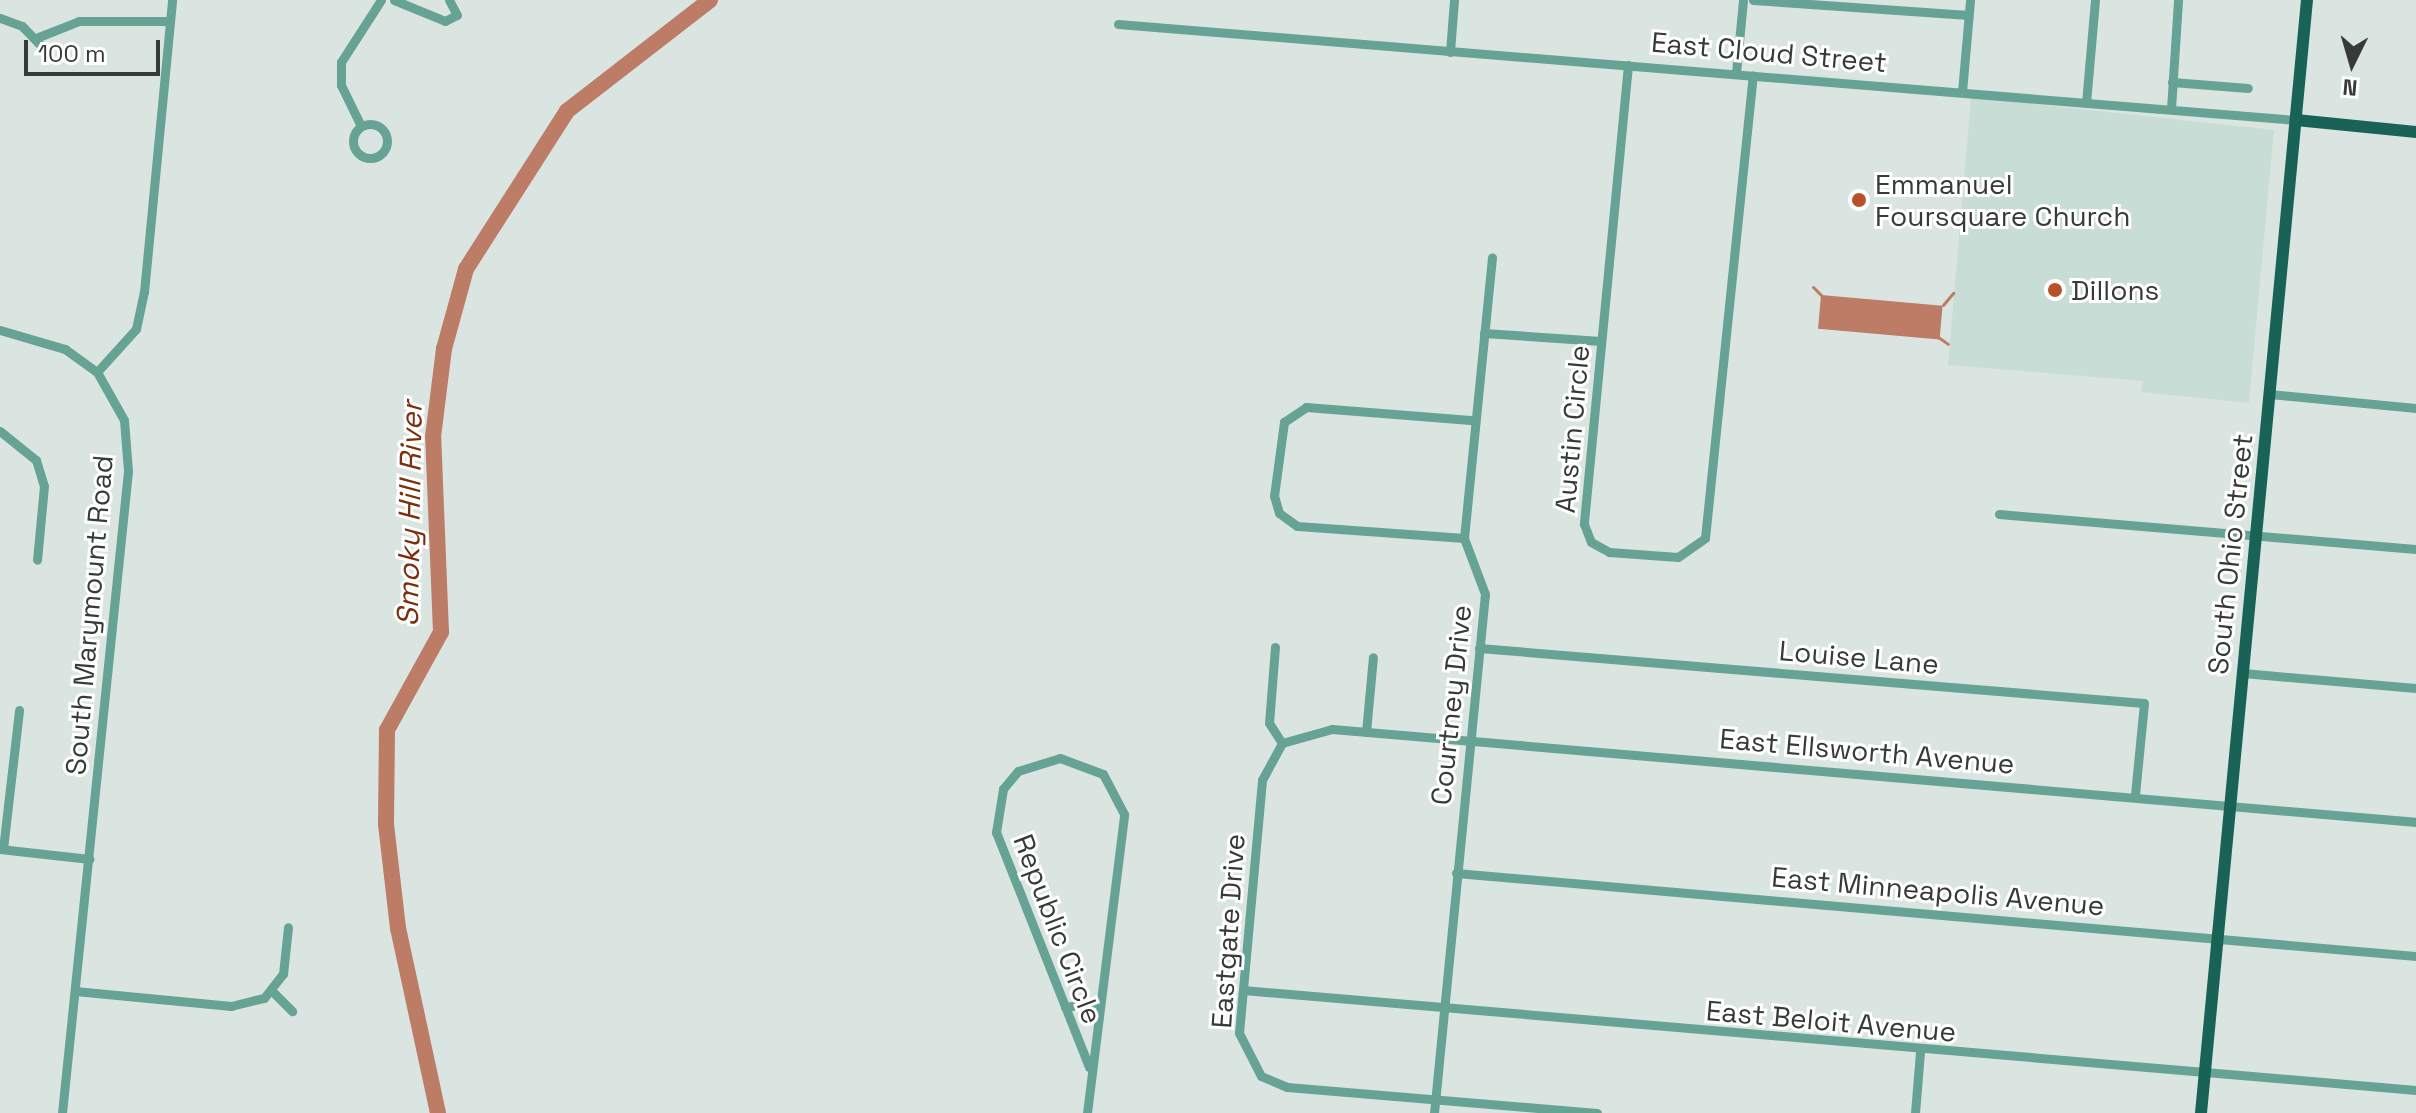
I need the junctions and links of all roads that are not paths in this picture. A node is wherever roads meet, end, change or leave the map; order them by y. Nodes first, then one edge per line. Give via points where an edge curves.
1 (172, 0) edge
2 (381, 0) edge
3 (394, 0) edge
4 (449, 0) edge
5 (1454, 0) edge
6 (1743, 0) edge
7 (1753, 0) edge
8 (1970, 0) edge
9 (2095, 0) edge
10 (2178, 0) edge
11 (2307, 0) edge
12 (1968, 15) junction
13 (0, 18) edge
14 (170, 21) junction
15 (1118, 24) dead end
16 (36, 38) junction
17 (44, 49) dead end
18 (1450, 52) junction
19 (1628, 65) junction
20 (1736, 73) junction
21 (1753, 75) junction
22 (2172, 82) junction
23 (2248, 88) dead end
24 (1962, 92) junction
25 (2086, 103) junction
26 (2171, 109) junction
27 (2296, 120) junction
28 (361, 126) dead end
29 (2416, 132) edge
30 (1492, 257) dead end
31 (0, 330) edge
32 (1484, 333) junction
33 (1601, 341) junction
34 (97, 372) junction
35 (2270, 394) junction
36 (2416, 408) edge
37 (1473, 420) junction
38 (0, 431) edge
39 (1999, 514) dead end
40 (2256, 534) junction
41 (1464, 538) junction
42 (2416, 549) edge
43 (37, 560) dead end
44 (1275, 647) dead end
45 (1479, 648) junction
46 (1373, 657) dead end
47 (2243, 673) junction
48 (2416, 688) edge
49 (19, 710) dead end
50 (1366, 732) junction
51 (1469, 741) junction
52 (1282, 743) junction
53 (2135, 795) junction
54 (2230, 803) junction
55 (2416, 822) edge
56 (2, 849) edge
57 (89, 859) junction
58 (1456, 873) junction
59 (288, 927) dead end
60 (2217, 937) junction
61 (2416, 956) edge
62 (271, 990) junction
63 (1243, 990) junction
64 (75, 991) junction
65 (1099, 1002) junction
66 (1065, 1007) junction
67 (1443, 1008) junction
68 (292, 1011) dead end
69 (1920, 1052) junction
70 (1089, 1067) junction
71 (2205, 1069) junction
72 (2416, 1090) edge
73 (1435, 1100) junction
74 (62, 1113) edge
75 (1087, 1113) edge
76 (1434, 1113) edge
77 (1597, 1113) edge
78 (1915, 1113) edge
79 (2201, 1113) edge

1 - 14 street
2 - 28 street via 341,62 341,85
3 - 4 street via 445,21 457,15
5 - 18 street
6 - 20 street
7 - 12 street
8 - 12 street
9 - 25 street
10 - 22 street
11 - 27 main road, South Ohio Street
12 - 24 street
13 - 16 street
14 - 16 street via 79,21
14 - 34 street via 144,292 136,329
15 - 18 street, East Cloud Street
16 - 17 street
18 - 19 street, East Cloud Street
19 - 20 street, East Cloud Street
19 - 33 street, Austin Circle
20 - 21 street, East Cloud Street
21 - 24 street, East Cloud Street
21 - 33 street, Austin Circle via 1707,527 1689,555 1609,552 1585,533
22 - 23 street
22 - 26 street
24 - 25 street, East Cloud Street
25 - 26 street, East Cloud Street
26 - 27 street, East Cloud Street
27 - 29 main road, East Cloud Street
27 - 35 main road, South Ohio Street
30 - 32 street, Courtney Drive
31 - 34 street via 65,349
32 - 33 street
32 - 37 street, Courtney Drive
34 - 57 street, South Marymount Road via 124,420 128,471
35 - 36 street
35 - 40 main road, South Ohio Street
37 - 41 street, Courtney Drive
37 - 41 street via 1306,407 1284,422 1274,496 1279,513 1297,526
38 - 43 street via 36,460 44,486
39 - 40 street
40 - 42 street
40 - 47 main road, South Ohio Street
41 - 45 street, Courtney Drive via 1485,594
44 - 52 street via 1269,723
45 - 51 street, Courtney Drive
45 - 53 street, Louise Lane via 2144,703
46 - 50 street
47 - 48 street
47 - 54 main road, South Ohio Street
49 - 56 street
50 - 51 street, East Ellsworth Avenue
50 - 52 street, East Ellsworth Avenue via 1315,729
51 - 53 street, East Ellsworth Avenue
51 - 58 street, Courtney Drive
52 - 63 street, Eastgate Drive via 1262,780
53 - 54 street, East Ellsworth Avenue
54 - 55 street, East Ellsworth Avenue
54 - 60 main road, South Ohio Street
56 - 57 street
57 - 64 street, South Marymount Road
58 - 60 street, East Minneapolis Avenue
58 - 67 street, Courtney Drive
59 - 62 street via 283,974
60 - 61 street, East Minneapolis Avenue
60 - 71 main road, South Ohio Street
62 - 64 street via 231,1006
62 - 68 street
63 - 67 street, East Beloit Avenue
63 - 73 street, Eastgate Drive via 1239,1033 1261,1076 1287,1087
64 - 74 street, South Marymount Road
65 - 66 street
65 - 66 street, Republic Circle via 1124,814 1103,774 1060,758 1018,771 1003,789 996,832
65 - 70 street, Republic Circle
66 - 70 street, Republic Circle
67 - 69 street, East Beloit Avenue
67 - 73 street, Courtney Drive
69 - 71 street, East Beloit Avenue
69 - 78 street
70 - 75 street, Republic Circle
71 - 72 street, East Beloit Avenue
71 - 79 main road, South Ohio Street
73 - 76 street, Courtney Drive
73 - 77 street, Eastgate Drive

